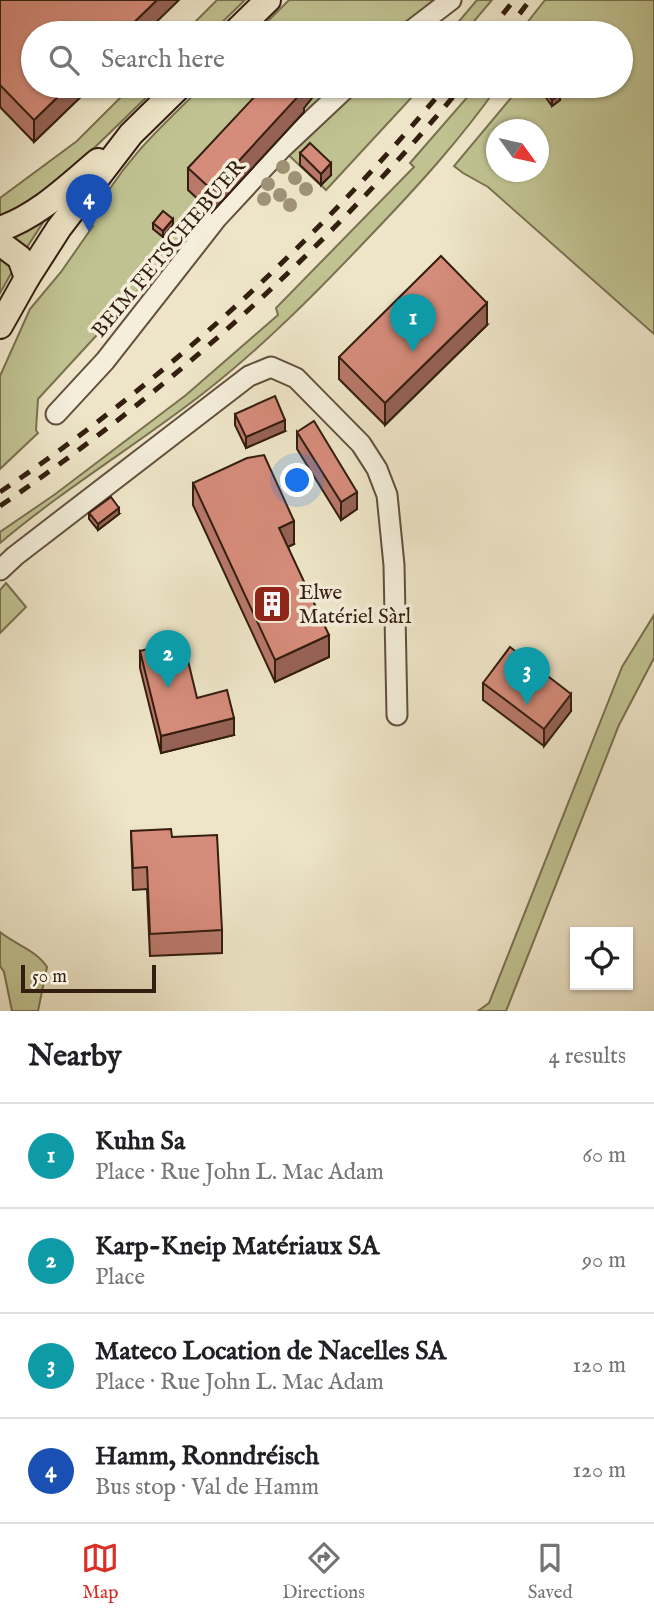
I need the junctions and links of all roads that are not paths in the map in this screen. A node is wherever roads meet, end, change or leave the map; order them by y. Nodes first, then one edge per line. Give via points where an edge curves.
1 (268, 0) edge
2 (451, 0) edge
3 (246, 21) edge
4 (424, 21) edge
5 (168, 98) edge
6 (335, 98) edge
7 (131, 134) junction
8 (0, 229) edge
9 (0, 243) edge
10 (27, 278) junction
11 (0, 326) edge
12 (56, 414) dead end
13 (0, 570) edge
14 (397, 715) dead end

1 - 3 main road
2 - 4 street
5 - 7 main road
6 - 12 street, BEIM FETSCHEBUER via 217,218 105,361
7 - 8 main road via 42,208
7 - 10 main road
9 - 10 main road via 20,258
10 - 11 main road
13 - 14 street via 249,376 271,367 296,378 361,444 387,495 394,565

